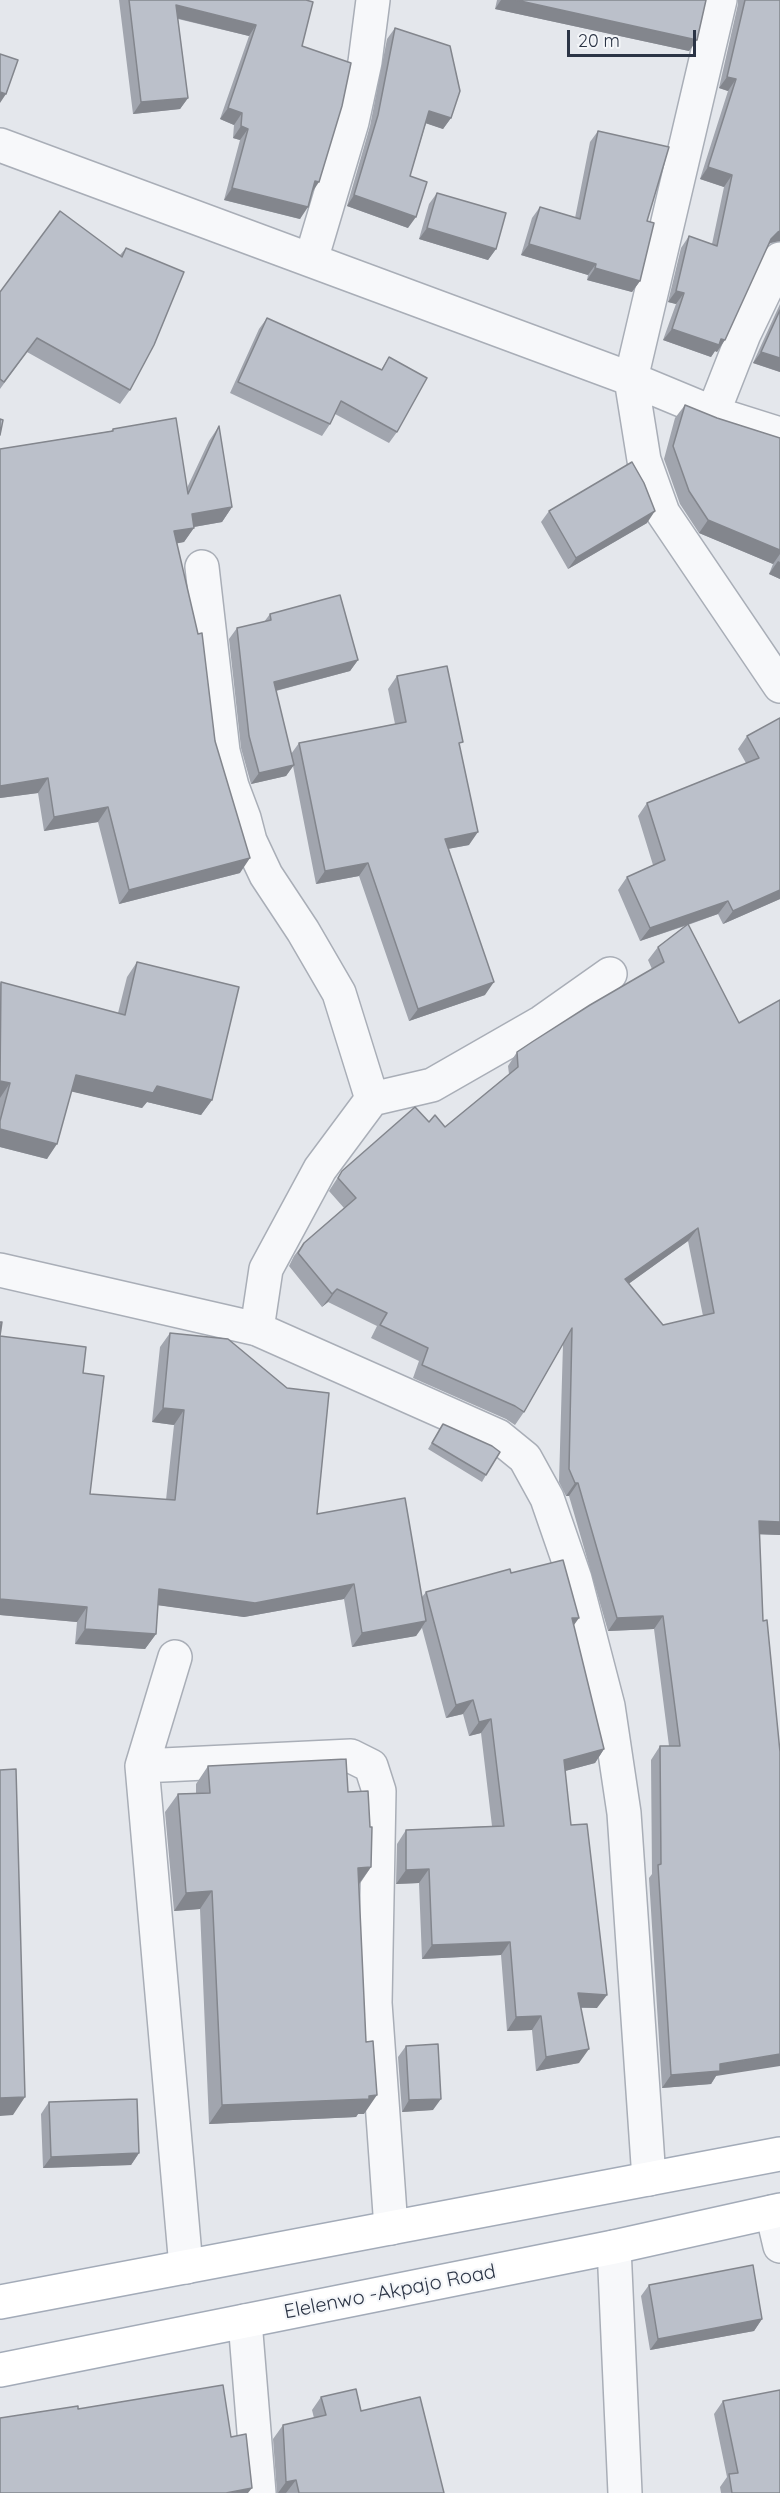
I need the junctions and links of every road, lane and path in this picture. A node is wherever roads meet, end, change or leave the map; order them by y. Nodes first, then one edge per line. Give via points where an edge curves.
1 (373, 0) edge
2 (720, 0) edge
3 (0, 145) edge
4 (780, 259) edge
5 (311, 260) junction
6 (631, 379) junction
7 (713, 413) junction
8 (780, 434) edge
9 (202, 567) dead end
10 (780, 686) edge
11 (610, 974) dead end
12 (372, 1099) junction
13 (0, 1270) edge
14 (257, 1329) junction
15 (175, 1657) dead end
16 (142, 1766) junction
17 (780, 2154) edge
18 (649, 2179) junction
19 (776, 2211) edge
20 (391, 2228) junction
21 (780, 2246) edge
22 (614, 2247) junction
23 (186, 2267) junction
24 (0, 2302) edge
25 (245, 2321) junction
26 (0, 2370) edge
27 (259, 2493) edge
28 (625, 2493) edge

1 - 5 street via 352,122
2 - 6 street
3 - 5 street
4 - 7 street via 744,334
5 - 6 street
6 - 7 street
6 - 10 street via 644,460 663,513
7 - 8 street
9 - 12 street via 223,751 232,786 266,875 339,993
11 - 12 street via 542,1022 432,1085
12 - 14 street via 320,1169 266,1269
13 - 14 street
14 - 18 street via 498,1436 525,1458 547,1498 575,1579 605,1694 624,1813
15 - 16 street
16 - 20 street via 351,1756 371,1766 379,1791 375,2003
16 - 23 street
17 - 18 main road
18 - 20 main road
19 - 21 street
19 - 22 main road, Elelenwo -Akpajo Road
20 - 23 main road
22 - 25 main road, Elelenwo -Akpajo Road
22 - 28 street
23 - 24 main road
25 - 26 main road, Elelenwo -Akpajo Road
25 - 27 street

